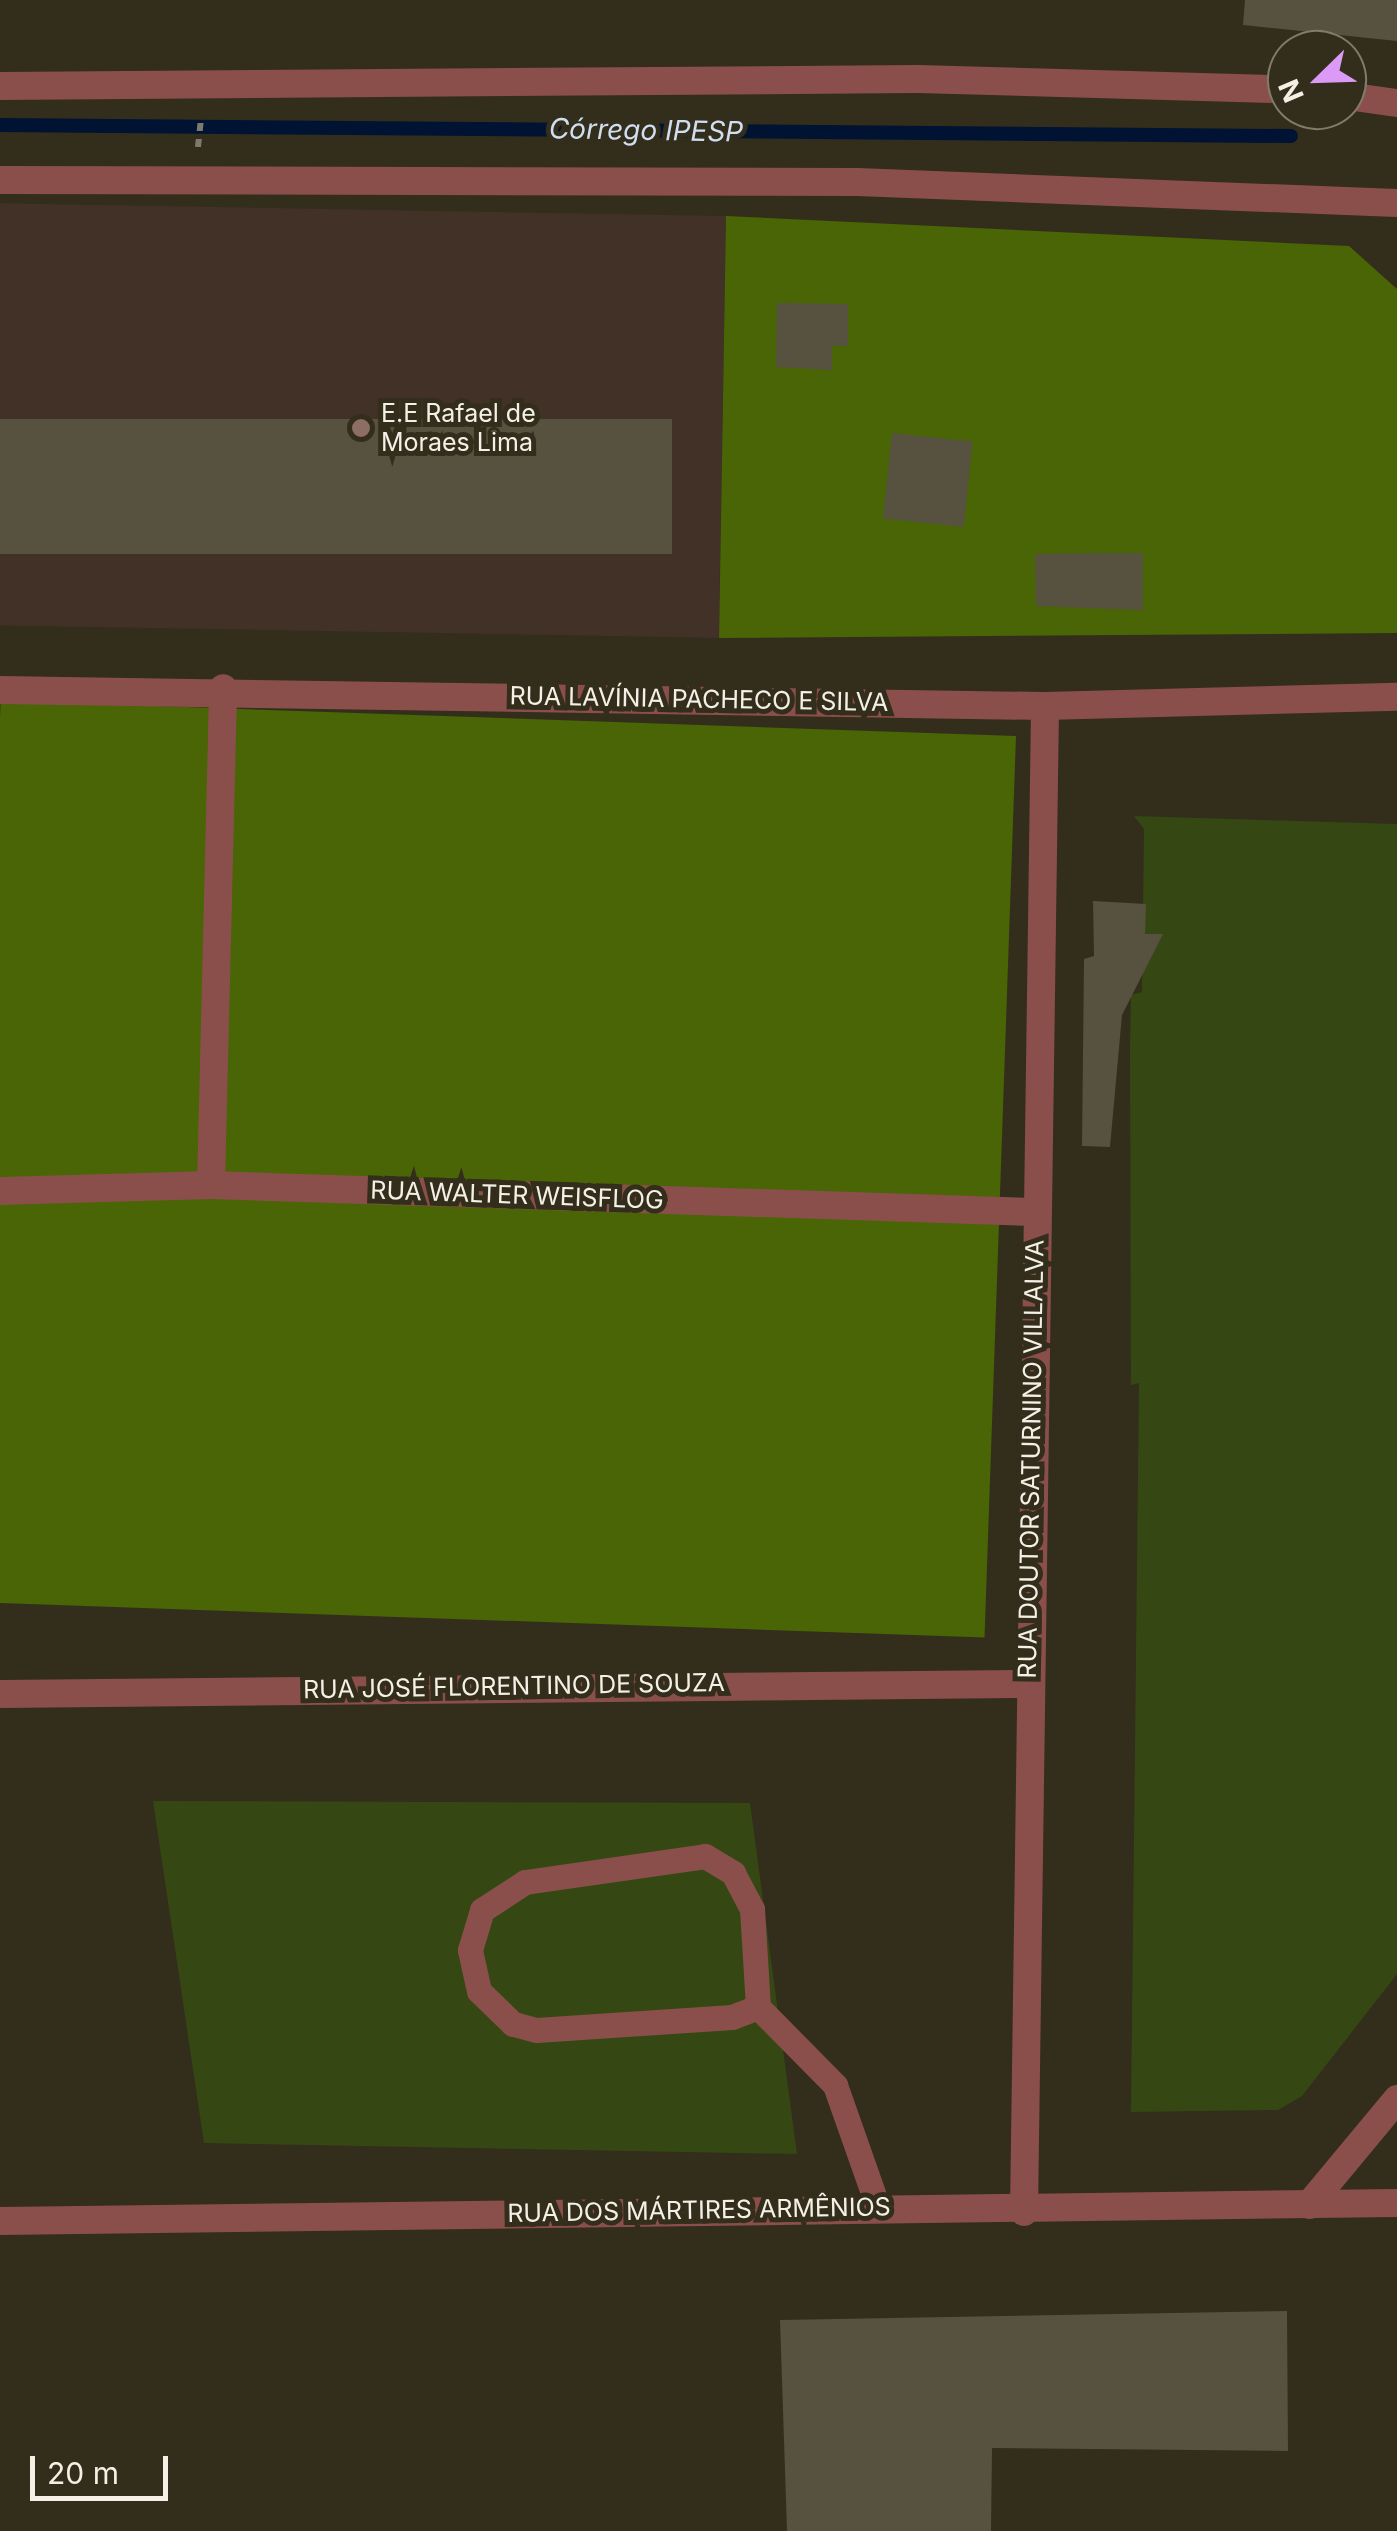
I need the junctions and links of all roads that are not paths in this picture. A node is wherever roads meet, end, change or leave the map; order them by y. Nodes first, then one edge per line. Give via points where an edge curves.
1 (0, 86) edge
2 (1267, 88) edge
3 (1367, 99) edge
4 (1397, 103) edge
5 (0, 180) edge
6 (1397, 203) edge
7 (223, 688) junction
8 (0, 690) edge
9 (1397, 697) edge
10 (1045, 706) junction
11 (211, 1185) junction
12 (0, 1190) edge
13 (1034, 1212) junction
14 (1028, 1684) junction
15 (0, 1694) edge
16 (758, 2007) junction
17 (1397, 2098) edge
18 (1397, 2204) edge
19 (1309, 2206) junction
20 (878, 2207) junction
21 (1024, 2212) junction
22 (0, 2221) edge

1 - 2 street via 918,78
3 - 4 street
5 - 6 street via 857,182
7 - 8 street, RUA LAVÍNIA PACHECO E SILVA
7 - 10 street, RUA LAVÍNIA PACHECO E SILVA
7 - 11 street
9 - 10 street, RUA LAVÍNIA PACHECO E SILVA
10 - 13 street, RUA DOUTOR SATURNINO VILLALVA
11 - 12 street, RUA WALTER WEISFLOG
11 - 13 street, RUA WALTER WEISFLOG
13 - 14 street, RUA DOUTOR SATURNINO VILLALVA
14 - 15 street, RUA JOSÉ FLORENTINO DE SOUZA
14 - 21 street, RUA DOUTOR SATURNINO VILLALVA
16 - 16 lane via 732,2017 536,2030 513,2024 479,1991 470,1950 482,1910 526,1882 706,1856 733,1872 752,1909
16 - 20 lane via 835,2086
17 - 19 street
18 - 19 street, RUA DOS MÁRTIRES ARMÊNIOS
19 - 21 street, RUA DOS MÁRTIRES ARMÊNIOS
20 - 21 street, RUA DOS MÁRTIRES ARMÊNIOS
20 - 22 street, RUA DOS MÁRTIRES ARMÊNIOS

